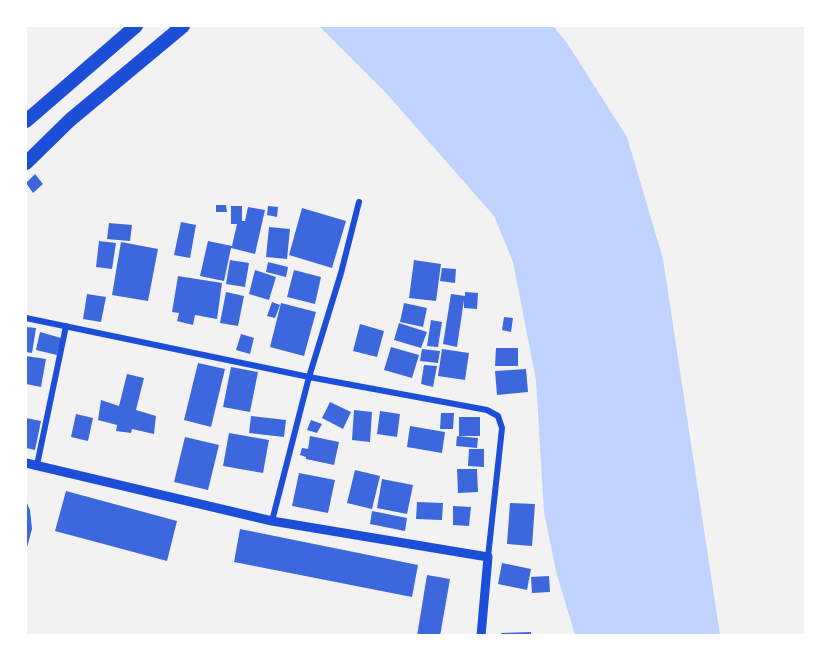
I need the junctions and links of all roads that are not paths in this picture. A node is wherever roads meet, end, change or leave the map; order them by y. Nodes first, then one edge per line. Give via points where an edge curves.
1 (136, 26) edge
2 (183, 26) edge
3 (26, 121) edge
4 (26, 163) edge
5 (359, 202) dead end
6 (26, 318) edge
7 (66, 326) junction
8 (309, 377) junction
9 (26, 463) edge
10 (37, 465) junction
11 (272, 520) junction
12 (488, 557) junction
13 (481, 636) edge

1 - 3 highway
2 - 4 highway via 70,120
5 - 8 street
6 - 7 street
7 - 8 street
7 - 10 street
8 - 11 street
8 - 12 street via 487,410 498,416 502,428
9 - 10 street
10 - 11 street
11 - 12 street
12 - 13 street

